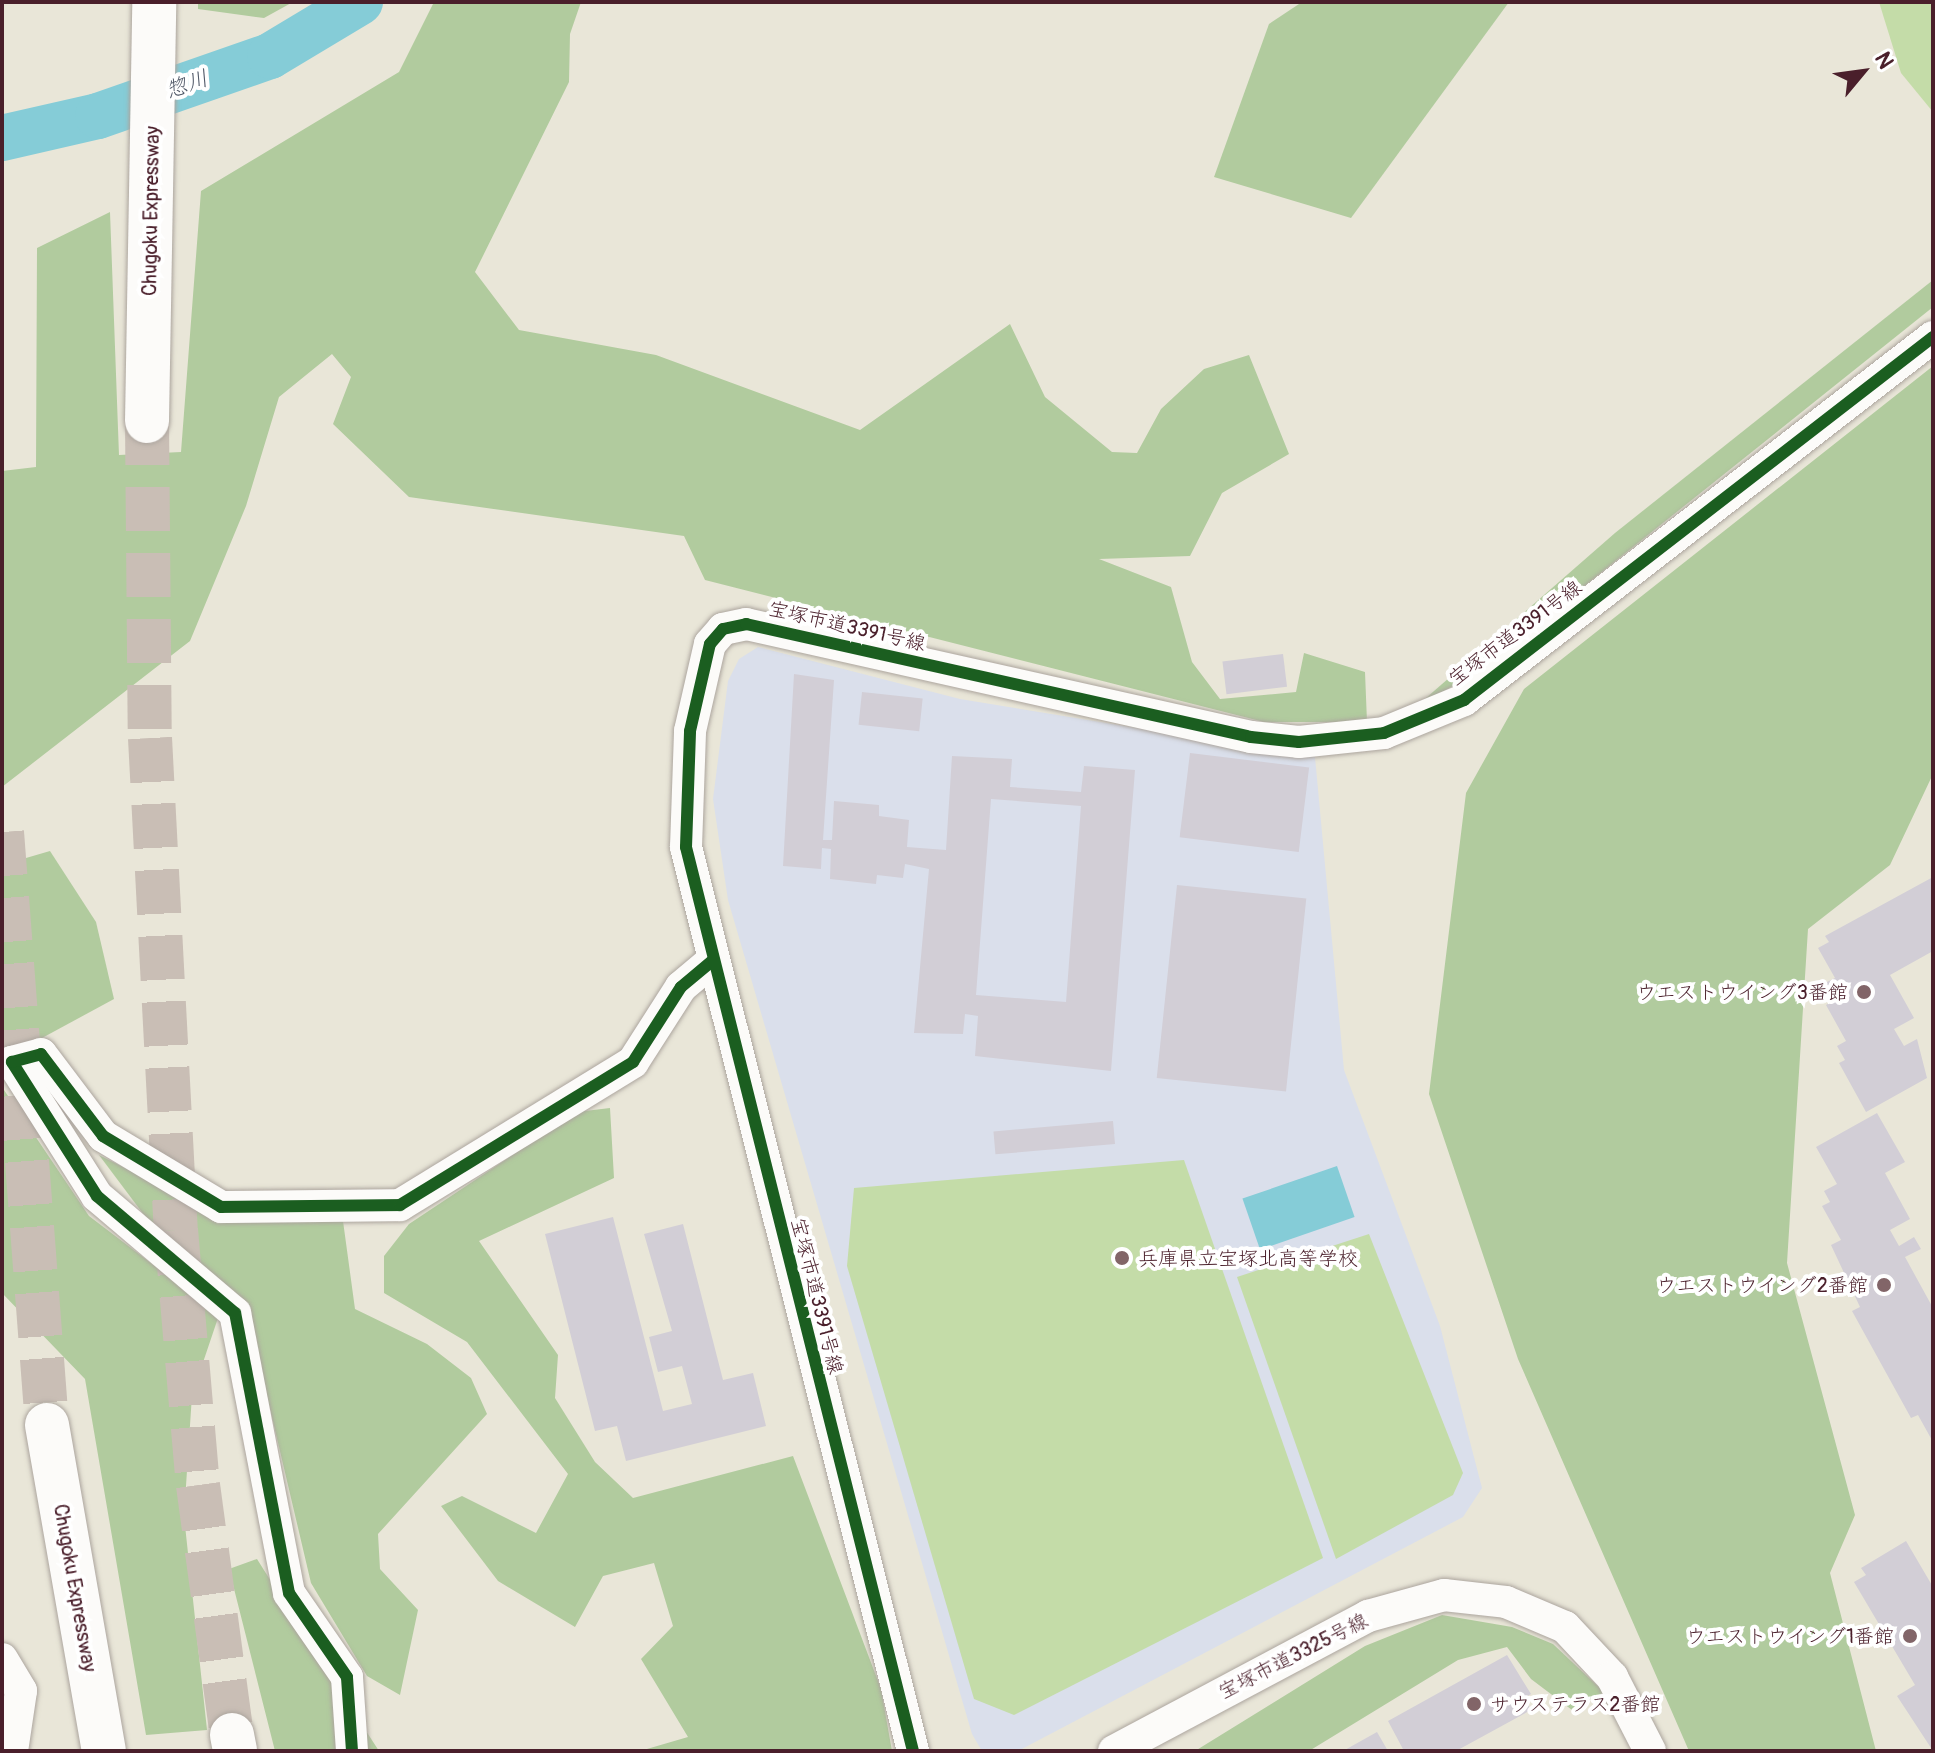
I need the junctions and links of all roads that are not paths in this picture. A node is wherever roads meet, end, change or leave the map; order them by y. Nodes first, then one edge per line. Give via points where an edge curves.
1 (154, 2) edge
2 (1933, 337) edge
3 (147, 421) tunnel mouth
4 (712, 961) junction
5 (47, 1425) tunnel mouth
6 (2, 1659) edge
7 (12, 1751) edge
8 (104, 1751) edge
9 (352, 1751) edge
10 (913, 1751) edge
11 (1114, 1751) edge
12 (1650, 1751) edge

1 - 3 highway, Chugoku Expressway
2 - 4 street, 宝塚市道3391号線 via 1464,700 1384,733 1312,742 1251,737 746,624 723,629 701,666 685,790 686,847
4 - 9 street via 681,987 633,1062 400,1205 221,1207 103,1136 41,1054 12,1062 97,1196 235,1313 289,1593 347,1677
4 - 10 street, 宝塚市道3391号線
5 - 8 highway, Chugoku Expressway
6 - 7 street via 21,1691
11 - 12 street, 宝塚市道3325号線 via 1368,1616 1444,1595 1506,1602 1565,1627 1612,1677

